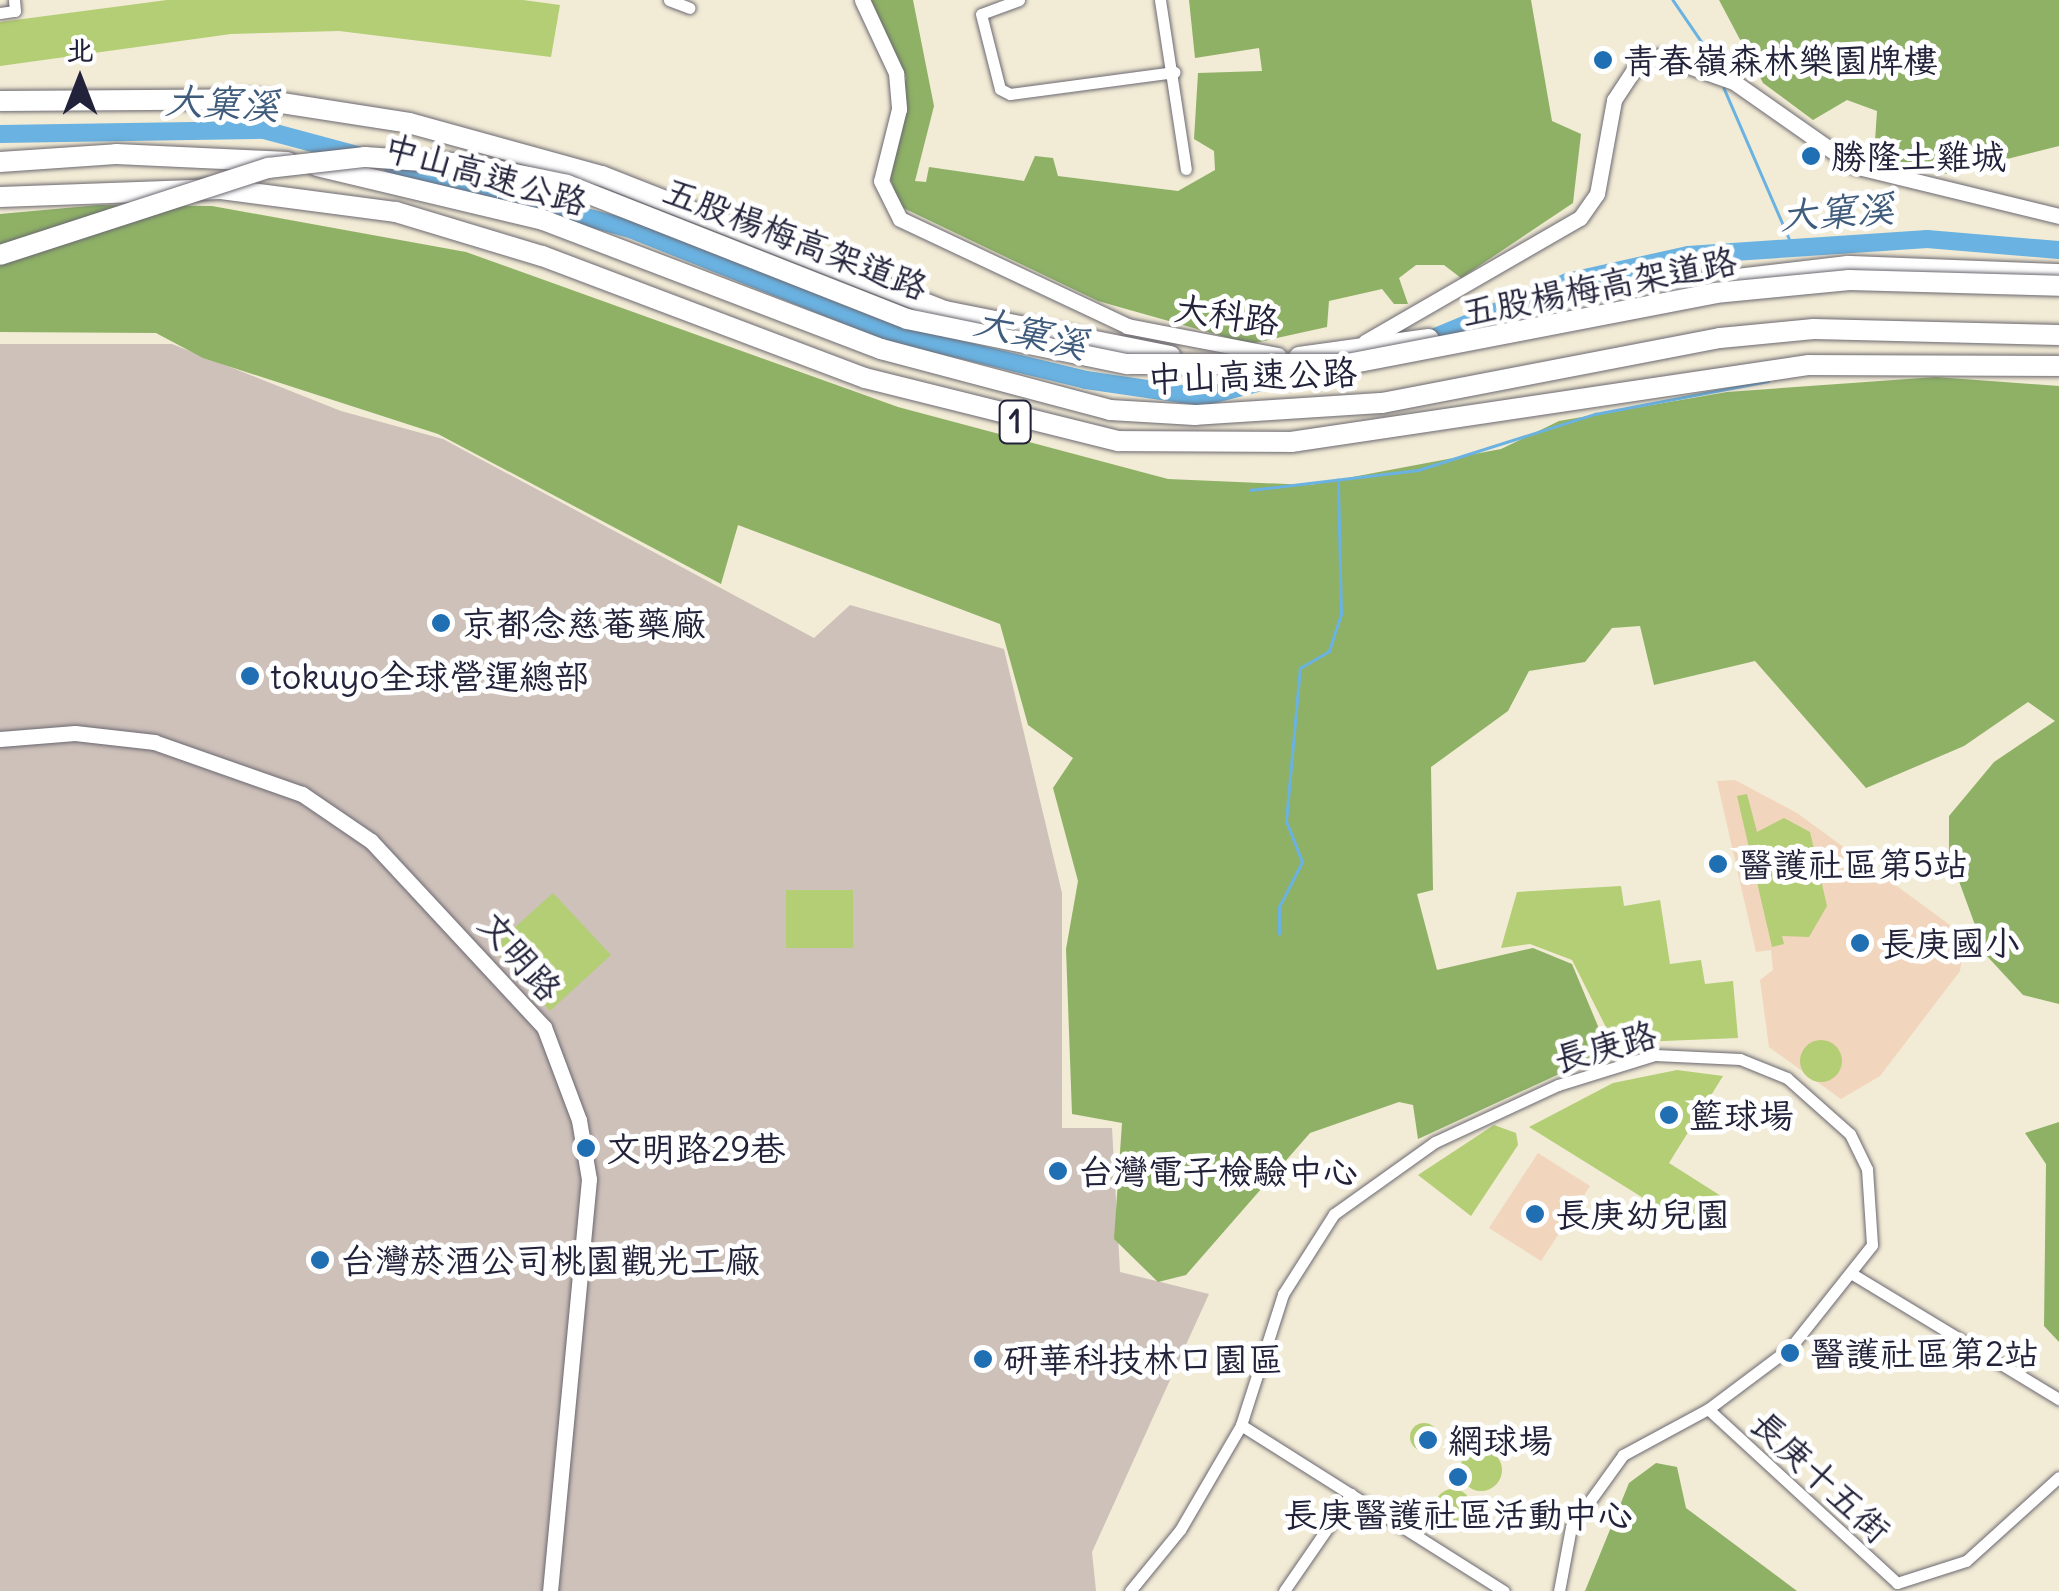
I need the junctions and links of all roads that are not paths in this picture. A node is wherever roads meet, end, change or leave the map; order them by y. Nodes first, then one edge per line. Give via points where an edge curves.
1 (14, 0) edge
2 (670, 0) edge
3 (862, 0) edge
4 (1019, 0) edge
5 (1160, 0) edge
6 (690, 8) dead end
7 (0, 13) edge
8 (1175, 72) junction
9 (0, 101) edge
10 (0, 162) edge
11 (1186, 169) dead end
12 (0, 197) edge
13 (2059, 216) edge
14 (0, 255) edge
15 (2059, 274) edge
16 (2059, 286) edge
17 (2059, 335) edge
18 (2059, 366) edge
19 (0, 739) edge
20 (1854, 1275) junction
21 (2059, 1399) edge
22 (1708, 1409) junction
23 (1241, 1425) junction
24 (2059, 1477) edge
25 (1351, 1494) junction
26 (550, 1591) edge
27 (1130, 1591) edge
28 (1284, 1591) edge
29 (1504, 1591) edge
30 (1559, 1591) edge

1 - 7 street via 15,11
2 - 6 street
3 - 13 street, 大科路 via 896,73 899,109 881,181 900,219 1115,322 1262,354 1362,344 1472,288 1591,206 1606,117 1637,65 1677,57 1734,82 1854,166
4 - 8 street via 981,14 1000,89 1010,94
5 - 8 street
8 - 11 street
9 - 15 highway, 五股楊梅高架道路 via 256,99 469,136 602,176 945,311 1145,354 1348,352 1678,286 1848,266
10 - 17 highway, 中山高速公路 / 1 via 232,155 370,174 542,220 962,376 1110,410 1195,415 1382,402 1720,338 1814,329
12 - 18 highway, 中山高速公路 / 1 via 221,189 396,212 542,256 865,378 1118,441 1291,442 1808,365 1944,358
14 - 16 highway, 五股楊梅高架道路 / 1, bridge via 268,168 365,157 466,164 566,185 908,319 1126,364 1348,364 1714,293 1830,282
19 - 26 street, 文明路 via 75,733 154,742 302,794 372,842 544,1027 579,1120 589,1179
20 - 21 street
20 - 22 street, 長庚路 via 1791,1348
20 - 23 street, 長庚路 via 1872,1245 1874,1212 1867,1169 1836,1118 1787,1078 1740,1059 1655,1055 1607,1066 1435,1142 1334,1214 1283,1294
22 - 24 street, 長庚十五街 via 1897,1583 1966,1562
22 - 30 street, 長庚路 via 1623,1454 1571,1528
23 - 25 street
23 - 27 street, 長庚路 via 1180,1530
25 - 28 street
25 - 29 street

